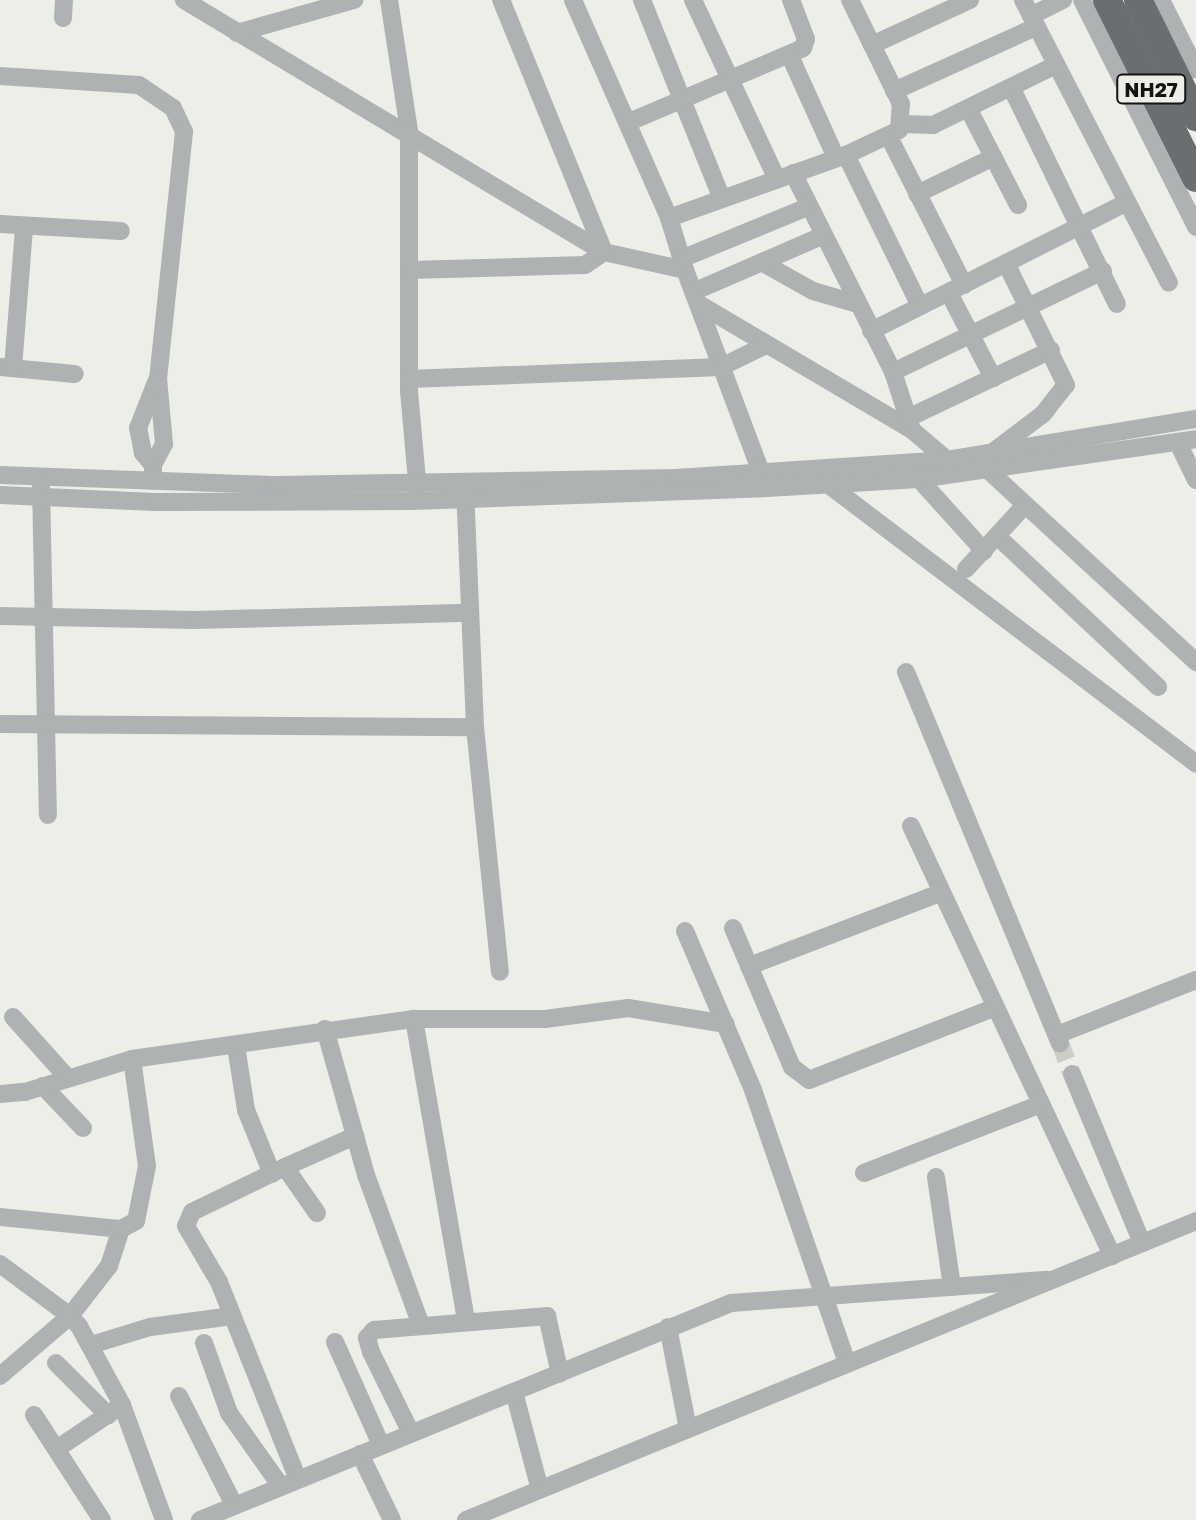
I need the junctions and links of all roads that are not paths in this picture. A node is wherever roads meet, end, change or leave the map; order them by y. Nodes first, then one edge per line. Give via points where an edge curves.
1 (184, 0) edge
2 (354, 0) edge
3 (389, 0) edge
4 (501, 0) edge
5 (573, 0) edge
6 (642, 0) edge
7 (693, 0) edge
8 (791, 0) edge
9 (970, 0) edge
10 (1063, 0) edge
11 (1082, 0) edge
12 (1107, 0) edge
13 (1138, 0) edge
14 (1161, 0) edge
15 (853, 1) edge
16 (1030, 14) edge
17 (237, 33) junction
18 (872, 45) junction
19 (790, 56) junction
20 (1056, 65) junction
21 (1196, 70) edge
22 (0, 76) edge
23 (730, 79) junction
24 (1012, 89) junction
25 (894, 91) junction
26 (681, 99) junction
27 (969, 110) junction
28 (1196, 117) edge
29 (629, 122) junction
30 (409, 131) junction
31 (896, 131) junction
32 (841, 157) junction
33 (994, 157) junction
34 (785, 176) junction
35 (1196, 178) edge
36 (917, 194) junction
37 (722, 199) junction
38 (1126, 203) junction
39 (1018, 205) dead end
40 (808, 207) junction
41 (669, 218) junction
42 (0, 224) edge
43 (1080, 224) junction
44 (24, 227) junction
45 (1196, 227) edge
46 (121, 231) dead end
47 (822, 236) junction
48 (604, 252) junction
49 (763, 263) junction
50 (1006, 263) junction
51 (683, 264) junction
52 (409, 270) junction
53 (1103, 271) junction
54 (1169, 283) dead end
55 (956, 289) junction
56 (696, 298) junction
57 (858, 304) junction
58 (1117, 304) dead end
59 (920, 306) junction
60 (1028, 308) junction
61 (871, 331) junction
62 (971, 335) junction
63 (764, 346) junction
64 (1051, 350) junction
65 (7, 367) edge
66 (721, 367) junction
67 (893, 372) junction
68 (75, 374) dead end
69 (158, 378) junction
70 (993, 378) junction
71 (409, 379) junction
72 (1196, 419) edge
73 (911, 423) junction
74 (1187, 441) edge
75 (947, 460) junction
76 (990, 462) junction
77 (153, 473) junction
78 (0, 475) edge
79 (40, 477) junction
80 (919, 479) junction
81 (764, 480) junction
82 (1196, 480) edge
83 (465, 481) junction
84 (417, 482) junction
85 (829, 485) junction
86 (0, 495) edge
87 (41, 497) junction
88 (465, 500) junction
89 (419, 501) junction
90 (1025, 505) junction
91 (999, 538) junction
92 (984, 551) junction
93 (966, 569) dead end
94 (469, 613) junction
95 (0, 616) edge
96 (47, 616) junction
97 (1196, 662) edge
98 (906, 672) dead end
99 (1158, 687) dead end
100 (0, 724) edge
101 (47, 724) junction
102 (475, 727) junction
103 (1196, 764) edge
104 (48, 815) dead end
105 (911, 826) dead end
106 (938, 894) junction
107 (733, 928) dead end
108 (685, 931) dead end
109 (749, 966) junction
110 (500, 972) dead end
111 (1196, 980) edge
112 (994, 1008) junction
113 (13, 1017) dead end
114 (414, 1019) junction
115 (726, 1024) junction
116 (325, 1029) junction
117 (236, 1046) junction
118 (132, 1059) junction
119 (1072, 1074) tunnel mouth
120 (66, 1076) junction
121 (43, 1086) junction
122 (0, 1094) edge
123 (1041, 1104) junction
124 (83, 1128) dead end
125 (355, 1136) junction
126 (278, 1171) junction
127 (864, 1173) dead end
128 (936, 1177) dead end
129 (317, 1213) dead end
130 (0, 1217) edge
131 (1196, 1221) edge
132 (121, 1229) junction
133 (1142, 1243) junction
134 (1112, 1256) junction
135 (0, 1264) edge
136 (1047, 1280) junction
137 (952, 1287) junction
138 (828, 1297) junction
139 (70, 1316) junction
140 (232, 1316) junction
141 (466, 1321) junction
142 (421, 1325) junction
143 (668, 1327) junction
144 (335, 1342) dead end
145 (204, 1343) dead end
146 (91, 1345) junction
147 (56, 1363) dead end
148 (847, 1363) junction
149 (560, 1374) junction
150 (0, 1376) edge
151 (514, 1392) junction
152 (179, 1396) dead end
153 (115, 1410) junction
154 (34, 1415) dead end
155 (688, 1429) junction
156 (411, 1433) junction
157 (381, 1445) junction
158 (58, 1448) junction
159 (360, 1454) junction
160 (288, 1481) junction
161 (540, 1490) junction
162 (234, 1505) junction
163 (102, 1520) edge
164 (164, 1520) edge
165 (200, 1520) edge
166 (392, 1520) edge
167 (466, 1520) edge

1 - 17 street
2 - 17 street
3 - 30 street
4 - 48 street
5 - 29 street
6 - 26 street
7 - 23 street
8 - 19 street via 806,39
9 - 18 street
10 - 16 street
11 - 45 street
12 - 35 highway, NH27
13 - 28 highway, NH27
14 - 21 street
15 - 18 street
16 - 20 street
16 - 25 street
17 - 30 street
18 - 25 street
19 - 23 street
19 - 32 street
20 - 24 street
20 - 38 street
22 - 69 street via 139,85 173,108 184,132
23 - 26 street
23 - 34 street
24 - 27 street
24 - 43 street
25 - 31 street
26 - 29 street
26 - 37 street
27 - 31 street via 921,128
27 - 33 street
29 - 41 street
30 - 48 street
30 - 52 street
31 - 32 street
31 - 36 street
32 - 34 street
32 - 59 street
33 - 36 street
33 - 39 street
34 - 37 street
34 - 40 street
36 - 55 street
37 - 41 street
38 - 43 street
38 - 54 street
40 - 47 street
40 - 51 street
41 - 51 street
42 - 44 street
43 - 50 street
43 - 53 street
44 - 46 street
44 - 65 street
47 - 49 street
47 - 57 street
48 - 51 street
48 - 52 street via 585,265
49 - 56 street
49 - 57 street via 813,291
50 - 55 street
50 - 60 street
51 - 56 street
52 - 71 street
53 - 58 street
53 - 60 street
55 - 59 street
55 - 62 street
56 - 63 street
56 - 66 street
57 - 61 street
59 - 61 street
60 - 62 street
60 - 64 street
61 - 67 street
62 - 67 street
62 - 70 street
63 - 66 street
63 - 73 street
64 - 70 street
64 - 76 street via 1064,374 1064,393
65 - 68 street
66 - 71 street
66 - 81 street
67 - 73 street
69 - 77 street via 164,444
69 - 77 street via 138,428
70 - 73 street
71 - 84 street
72 - 76 street
73 - 75 street
74 - 76 street
74 - 82 street
75 - 76 street
75 - 81 street
76 - 80 street
76 - 90 street
77 - 79 street
77 - 84 street
78 - 79 street
79 - 87 street
80 - 85 street
80 - 92 street
81 - 83 street
81 - 85 street
81 - 88 street
83 - 84 street
83 - 88 street
84 - 89 street
85 - 103 street
86 - 87 street
87 - 89 street
87 - 96 street
88 - 89 street
88 - 94 street
90 - 91 street
90 - 97 street
91 - 92 street
91 - 99 street
92 - 93 street
94 - 96 street via 194,620
94 - 102 street
95 - 96 street
96 - 101 street
98 - 111 street via 1058,1039
100 - 101 street
101 - 102 street
101 - 104 street
102 - 110 street
105 - 106 street
106 - 109 street
106 - 112 street
107 - 109 street
108 - 115 street
109 - 112 street via 792,1067 809,1080
112 - 123 street
113 - 120 street
114 - 115 street via 545,1019 628,1008
114 - 116 street
114 - 141 street
115 - 138 street
116 - 117 street
116 - 125 street
117 - 118 street
117 - 126 street via 246,1110
118 - 120 street
118 - 132 street via 147,1166 136,1221
119 - 133 street
120 - 121 street
121 - 122 street
121 - 124 street
123 - 127 street
123 - 134 street
125 - 126 street
125 - 142 street
126 - 129 street
126 - 140 street via 192,1212 186,1220
128 - 137 street
130 - 132 street
131 - 133 street
132 - 139 street via 109,1266
133 - 134 street
134 - 136 street
135 - 139 street
136 - 137 street
136 - 148 street
137 - 138 street
138 - 143 street via 731,1303
138 - 148 street
139 - 146 street
139 - 150 street
140 - 146 street via 150,1327
140 - 160 street
141 - 142 street
141 - 149 street via 547,1316
142 - 156 street via 382,1328 367,1338
143 - 149 street
143 - 155 street
144 - 157 street
145 - 160 street via 229,1413
146 - 153 street
147 - 153 street
148 - 155 street
149 - 151 street
151 - 156 street
151 - 161 street
152 - 162 street
153 - 158 street
153 - 164 street
154 - 158 street
155 - 161 street
156 - 157 street
157 - 159 street
158 - 163 street
159 - 160 street
159 - 166 street
160 - 162 street
161 - 167 street
162 - 165 street

